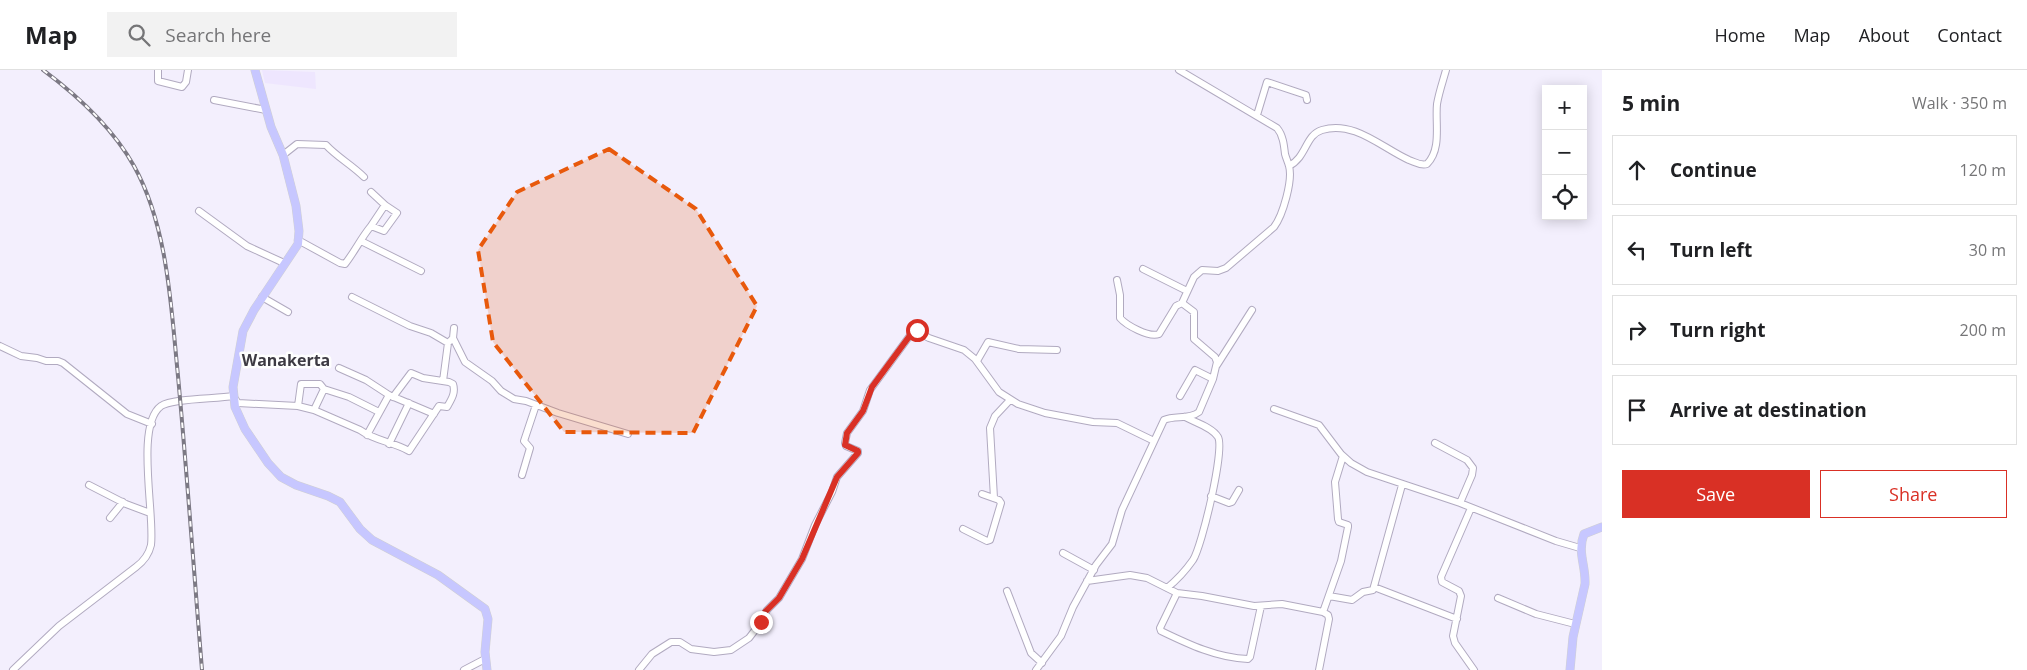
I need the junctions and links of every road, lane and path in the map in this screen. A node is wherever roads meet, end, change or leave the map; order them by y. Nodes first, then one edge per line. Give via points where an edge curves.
1 (158, 70) edge
2 (188, 70) edge
3 (255, 70) edge
4 (1179, 70) edge
5 (1446, 70) edge
6 (214, 100) dead end
7 (1307, 100) dead end
8 (266, 110) junction
9 (1257, 115) junction
10 (283, 155) junction
11 (1290, 166) junction
12 (364, 177) dead end
13 (371, 192) dead end
14 (385, 205) junction
15 (200, 210) dead end
16 (371, 226) junction
17 (298, 240) junction
18 (361, 241) junction
19 (284, 264) junction
20 (1143, 269) dead end
21 (421, 271) dead end
22 (1117, 280) dead end
23 (1187, 291) junction
24 (262, 297) junction
25 (352, 297) dead end
26 (1182, 303) junction
27 (1252, 310) dead end
28 (288, 312) dead end
29 (454, 328) dead end
30 (451, 341) junction
31 (0, 346) edge
32 (1056, 350) dead end
33 (977, 361) junction
34 (1217, 365) junction
35 (339, 368) dead end
36 (1212, 380) junction
37 (442, 381) junction
38 (324, 389) junction
39 (233, 396) junction
40 (391, 396) junction
41 (1180, 396) dead end
42 (1010, 400) junction
43 (409, 403) junction
44 (536, 405) junction
45 (298, 406) junction
46 (1274, 409) dead end
47 (314, 410) junction
48 (379, 412) junction
49 (434, 414) junction
50 (1184, 416) junction
51 (152, 424) junction
52 (628, 434) dead end
53 (367, 435) junction
54 (1154, 441) junction
55 (1435, 443) dead end
56 (388, 444) junction
57 (1343, 456) junction
58 (522, 475) dead end
59 (89, 484) dead end
60 (1402, 485) junction
61 (1239, 490) dead end
62 (982, 494) dead end
63 (1211, 496) junction
64 (994, 498) junction
65 (122, 502) junction
66 (1460, 503) junction
67 (1471, 508) junction
68 (150, 513) junction
69 (110, 518) dead end
70 (1602, 527) edge
71 (963, 529) dead end
72 (1580, 548) junction
73 (1063, 554) dead end
74 (1094, 570) junction
75 (1087, 581) junction
76 (1374, 587) junction
77 (1167, 588) junction
78 (1007, 591) dead end
79 (1176, 593) junction
80 (1329, 596) junction
81 (1498, 598) dead end
82 (1261, 606) junction
83 (1324, 612) junction
84 (1457, 620) junction
85 (1575, 624) junction
86 (486, 659) junction
87 (1042, 663) junction
88 (13, 670) edge
89 (464, 670) edge
90 (487, 670) edge
91 (640, 670) edge
92 (1036, 670) edge
93 (1319, 670) edge
94 (1474, 670) edge
95 (1570, 670) edge

1 - 2 street via 158,80 182,87
3 - 8 main road
4 - 9 street
5 - 11 street via 1437,105 1436,142 1427,164 1419,164 1352,130 1330,128 1311,137 1301,158
6 - 8 street
7 - 9 street via 1306,95 1267,82
8 - 10 main road
9 - 11 street via 1281,132
10 - 12 street via 297,144 326,145
10 - 17 main road via 296,206
11 - 23 street via 1288,189 1274,227 1226,268 1199,271
13 - 14 street
14 - 16 street
14 - 16 street via 397,213 384,231
15 - 19 street via 247,246
16 - 18 street
17 - 18 street via 345,264
17 - 19 main road
18 - 21 street
19 - 24 main road
20 - 23 street
22 - 26 street via 1120,318 1150,335 1159,334 1176,306
23 - 26 street
24 - 28 street
24 - 39 main road via 243,331
25 - 30 street via 410,326
26 - 34 street via 1194,312 1194,339 1215,358
27 - 34 street
29 - 30 street
30 - 37 street
30 - 44 street via 465,362 501,391 514,399
31 - 51 street via 21,356 63,363 127,414
32 - 33 street via 1019,349 988,342
33 - 42 street via 999,392
33 - 91 street via 960,348 914,330 870,390 863,411 849,429 846,446 858,453 837,477 802,559 779,598 765,612 759,626 738,647 724,652 701,651 680,642 670,642 652,654
34 - 36 street
35 - 40 street
36 - 41 street via 1195,370
36 - 50 street via 1199,412 1194,416
37 - 40 street via 411,373
37 - 49 street via 453,384 453,396 447,407 439,406
38 - 45 street via 320,384 302,384
38 - 47 street
38 - 48 street
39 - 45 street via 238,403
39 - 51 street via 167,404 156,412
39 - 86 main road via 245,429 281,477 340,502 372,540 438,574 485,609 488,619
40 - 43 street
40 - 48 street
42 - 54 street via 1046,413 1117,424
42 - 64 street via 994,416 990,428
43 - 49 street
43 - 56 street
44 - 52 street
44 - 58 street via 524,442 530,446
45 - 47 street
46 - 57 street via 1319,426
47 - 53 street
48 - 53 street
49 - 56 street via 409,451 402,446
50 - 54 street via 1164,420
50 - 63 street via 1211,431 1219,440
51 - 68 street via 148,456
53 - 56 street
54 - 74 street via 1122,510 1112,544
55 - 66 street via 1467,460 1473,468
57 - 60 street via 1367,472
57 - 80 street via 1335,482 1338,521 1348,527
59 - 65 street
60 - 66 street
60 - 76 street
61 - 63 street via 1229,503
62 - 64 street
63 - 77 street via 1194,558
64 - 71 street via 1001,503 989,541
65 - 68 street
65 - 69 street
66 - 67 street
67 - 72 street
67 - 84 street via 1442,577 1442,582 1461,596
68 - 88 street via 150,545 142,562 59,626
70 - 72 main road via 1584,534
72 - 85 main road via 1586,575
73 - 74 street
74 - 75 street
75 - 77 street via 1130,575 1147,578
75 - 87 street via 1061,636
76 - 80 street via 1352,600
76 - 84 street
77 - 79 street
78 - 87 street via 1031,653
79 - 82 street
79 - 82 street via 1161,632 1200,649 1237,659 1250,657
80 - 83 street
81 - 85 street via 1536,614
82 - 83 street via 1289,605
83 - 93 street via 1329,619
84 - 94 street via 1454,643
85 - 95 main road
86 - 89 street
86 - 90 main road
87 - 92 street

